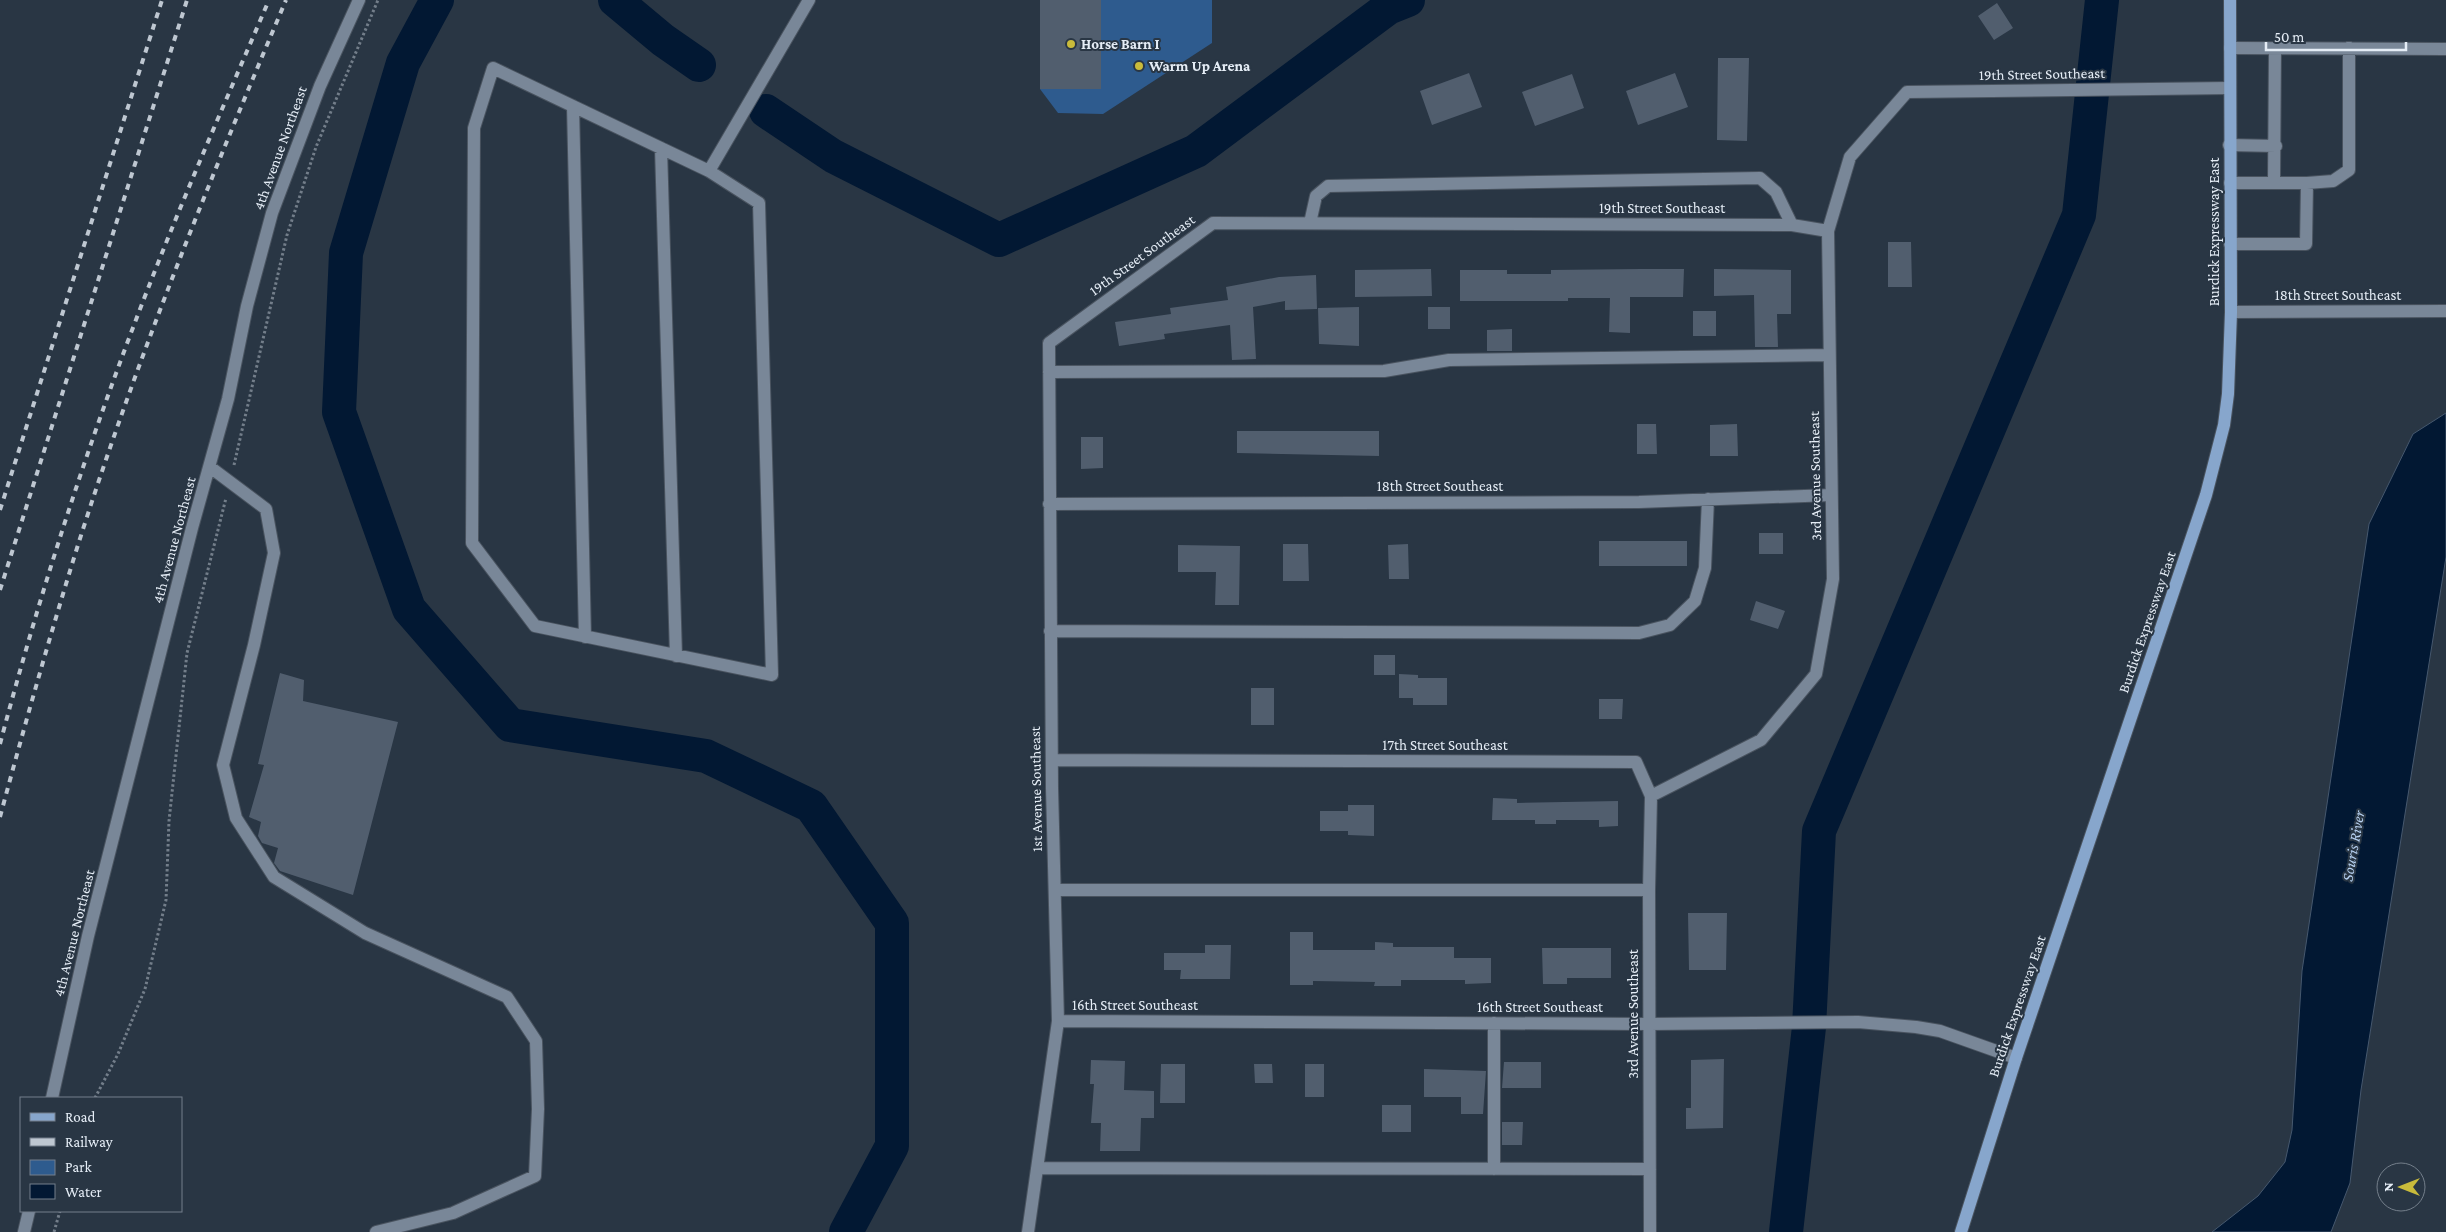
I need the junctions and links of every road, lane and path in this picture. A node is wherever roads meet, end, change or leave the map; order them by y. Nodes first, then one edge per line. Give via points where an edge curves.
1 (359, 0) edge
2 (378, 0) edge
3 (809, 0) edge
4 (2230, 0) edge
5 (2230, 48) junction
6 (2275, 48) junction
7 (2349, 48) junction
8 (2446, 49) edge
9 (2229, 88) junction
10 (573, 106) junction
11 (2229, 145) junction
12 (2276, 146) junction
13 (661, 148) junction
14 (709, 171) junction
15 (2274, 182) junction
16 (2230, 183) junction
17 (2307, 183) junction
18 (1310, 223) junction
19 (1792, 225) junction
20 (1828, 231) junction
21 (2230, 244) junction
22 (2446, 311) edge
23 (2231, 312) junction
24 (1050, 343) joint
25 (1830, 355) junction
26 (1050, 372) junction
27 (210, 467) junction
28 (230, 482) junction
29 (1831, 495) junction
30 (1708, 499) junction
31 (1050, 504) junction
32 (1050, 631) junction
33 (585, 637) junction
34 (676, 656) junction
35 (1052, 760) junction
36 (1651, 796) junction
37 (1055, 890) junction
38 (1649, 890) junction
39 (1058, 1021) junction
40 (1494, 1023) junction
41 (1649, 1024) junction
42 (2016, 1058) junction
43 (52, 1097) edge
44 (96, 1097) edge
45 (1037, 1168) junction
46 (1494, 1168) junction
47 (1650, 1168) junction
48 (28, 1212) edge
49 (60, 1212) edge
50 (24, 1232) edge
51 (54, 1232) edge
52 (376, 1232) edge
53 (1028, 1232) edge
54 (1650, 1232) edge
55 (1961, 1232) edge

1 - 27 street, 4th Avenue Northeast via 320,86 272,213
2 - 28 path via 316,147 287,235
3 - 14 street
4 - 5 main road, Burdick Expressway East
5 - 6 street
5 - 9 main road, Burdick Expressway East
6 - 7 street
6 - 12 street
7 - 8 street
7 - 17 street via 2349,170 2334,181
9 - 11 main road, Burdick Expressway East
9 - 20 street, 19th Street Southeast via 1907,92 1850,157
10 - 13 street
10 - 33 street
10 - 33 street via 493,68 474,128 472,543 535,626
11 - 12 street
11 - 16 main road, Burdick Expressway East
12 - 15 street
13 - 14 street
13 - 34 street
14 - 34 street via 759,203 772,676
15 - 16 street
15 - 17 street
16 - 21 main road, Burdick Expressway East
17 - 21 street via 2306,244
18 - 19 street, 19th Street Southeast
18 - 19 street via 1316,196 1328,186 1760,178 1776,192
18 - 24 street, 19th Street Southeast via 1213,223
19 - 20 street, 19th Street Southeast
20 - 25 street, 3rd Avenue Southeast
21 - 23 main road, Burdick Expressway East
22 - 23 street, 18th Street Southeast
23 - 42 main road, Burdick Expressway East via 2224,425 2206,496
24 - 26 street, 1st Avenue Southeast
25 - 26 street via 1449,360 1384,371
25 - 29 street, 3rd Avenue Southeast
26 - 31 street, 1st Avenue Southeast
27 - 28 street
27 - 43 street, 4th Avenue Northeast via 88,936
28 - 44 path via 188,653 169,821 166,900 145,989 118,1054
28 - 52 street via 266,509 274,552 223,764 236,818 274,877 365,933 507,998 536,1041 536,1176 454,1213
29 - 30 street, 18th Street Southeast
29 - 36 street, 3rd Avenue Southeast via 1834,579 1816,674 1761,740
30 - 31 street, 18th Street Southeast
30 - 32 street via 1704,568 1695,600 1670,625 1639,633
31 - 32 street, 1st Avenue Southeast
32 - 35 street, 1st Avenue Southeast
33 - 34 street
35 - 36 street, 17th Street Southeast via 1636,762
35 - 37 street, 1st Avenue Southeast
36 - 38 street, 3rd Avenue Southeast
37 - 38 street
37 - 39 street, 1st Avenue Southeast
38 - 41 street, 3rd Avenue Southeast
39 - 40 street, 16th Street Southeast
39 - 45 street, 1st Avenue Southeast
40 - 41 street, 16th Street Southeast
40 - 46 street
41 - 42 street, 16th Street Southeast via 1858,1022 1916,1026 1940,1031
41 - 47 street, 3rd Avenue Southeast
42 - 55 main road, Burdick Expressway East
45 - 46 street
45 - 53 street, 1st Avenue Southeast
46 - 47 street
47 - 54 street, 3rd Avenue Southeast
48 - 50 street
49 - 51 path

